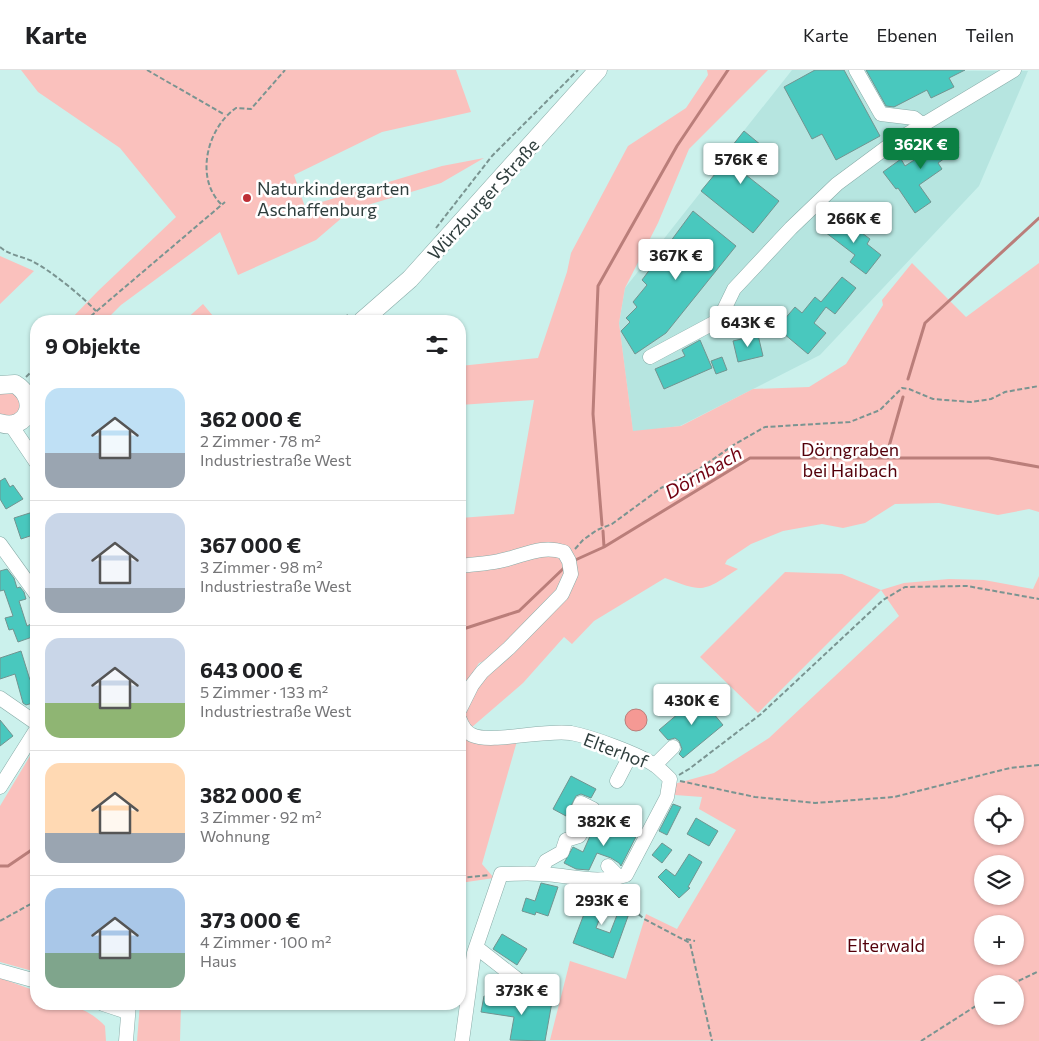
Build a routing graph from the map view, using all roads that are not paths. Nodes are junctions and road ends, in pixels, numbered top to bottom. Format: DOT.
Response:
graph roads {
  1 [pos="598,70"];
  2 [pos="856,70"];
  3 [pos="1014,70"];
  4 [pos="923,125"];
  5 [pos="359,315"];
  6 [pos="650,358"];
  7 [pos="0,385"];
  8 [pos="23,412"];
  9 [pos="30,453"];
  10 [pos="0,544"];
  11 [pos="466,565"];
  12 [pos="30,586"];
  13 [pos="466,696"];
  14 [pos="0,698"];
  15 [pos="30,719"];
  16 [pos="466,731"];
  17 [pos="30,740"];
  18 [pos="673,747"];
  19 [pos="631,754"];
  20 [pos="655,766"];
  21 [pos="617,782"];
  22 [pos="0,787"];
  23 [pos="586,821"];
  24 [pos="608,866"];
  25 [pos="540,874"];
  26 [pos="619,877"];
  27 [pos="476,947"];
  28 [pos="0,971"];
  29 [pos="30,978"];
  30 [pos="538,993"];
  31 [pos="128,1010"];
  32 [pos="126,1041"];
  33 [pos="462,1041"];
  1 -- 5 [label="main road, Würzburger Straße"];
  2 -- 4 [label="street"];
  3 -- 4 [label="street"];
  4 -- 6 [label="street"];
  7 -- 8 [label="main road"];
  8 -- 9 [label="street"];
  10 -- 12 [label="street"];
  11 -- 13 [label="street"];
  14 -- 15 [label="street"];
  16 -- 19 [label="street, Elterhof"];
  17 -- 22 [label="street"];
  18 -- 20 [label="street"];
  19 -- 20 [label="street, Elterhof"];
  19 -- 21 [label="street"];
  20 -- 26 [label="street, Elterhof"];
  23 -- 25 [label="street"];
  24 -- 26 [label="street"];
  25 -- 26 [label="street"];
  25 -- 27 [label="street"];
  27 -- 30 [label="street"];
  27 -- 33 [label="street"];
  28 -- 29 [label="street"];
  31 -- 32 [label="street"];
}
